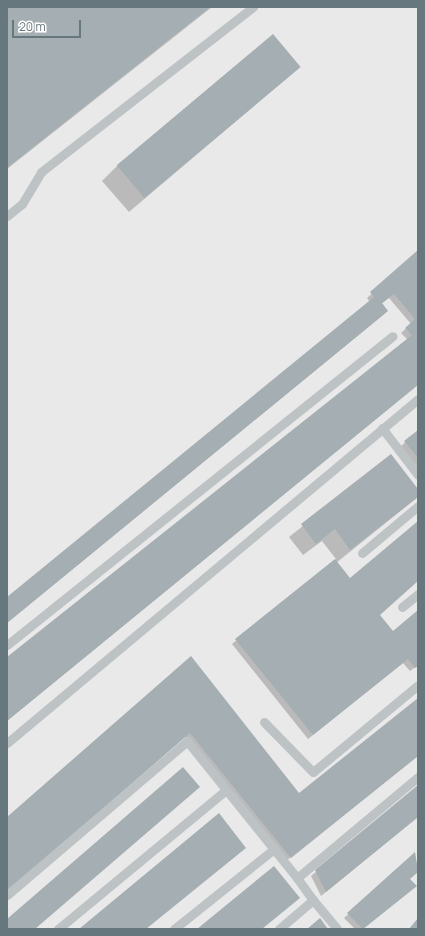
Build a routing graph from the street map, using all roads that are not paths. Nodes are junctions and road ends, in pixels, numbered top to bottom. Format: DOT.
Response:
graph roads {
  1 [pos="252,7"];
  2 [pos="7,216"];
  3 [pos="393,336"];
  4 [pos="418,399"];
  5 [pos="382,428"];
  6 [pos="418,475"];
  7 [pos="418,506"];
  8 [pos="362,553"];
  9 [pos="418,594"];
  10 [pos="402,607"];
  11 [pos="7,646"];
  12 [pos="418,685"];
  13 [pos="264,722"];
  14 [pos="7,743"];
  15 [pos="418,777"];
  16 [pos="226,790"];
  17 [pos="274,848"];
  18 [pos="297,878"];
  19 [pos="7,895"];
  20 [pos="313,900"];
  21 [pos="58,929"];
  22 [pos="174,929"];
  23 [pos="279,929"];
  24 [pos="337,929"];
  1 -- 2 [label="lane"];
  3 -- 11 [label="lane"];
  4 -- 5 [label="lane"];
  5 -- 6 [label="lane"];
  5 -- 14 [label="lane"];
  7 -- 8 [label="lane"];
  9 -- 10 [label="lane"];
  12 -- 13 [label="lane"];
  15 -- 18 [label="lane"];
  16 -- 17 [label="lane"];
  16 -- 19 [label="lane"];
  16 -- 21 [label="lane"];
  17 -- 18 [label="lane"];
  17 -- 22 [label="lane"];
  18 -- 20 [label="lane"];
  20 -- 23 [label="lane"];
  20 -- 24 [label="lane"];
}
